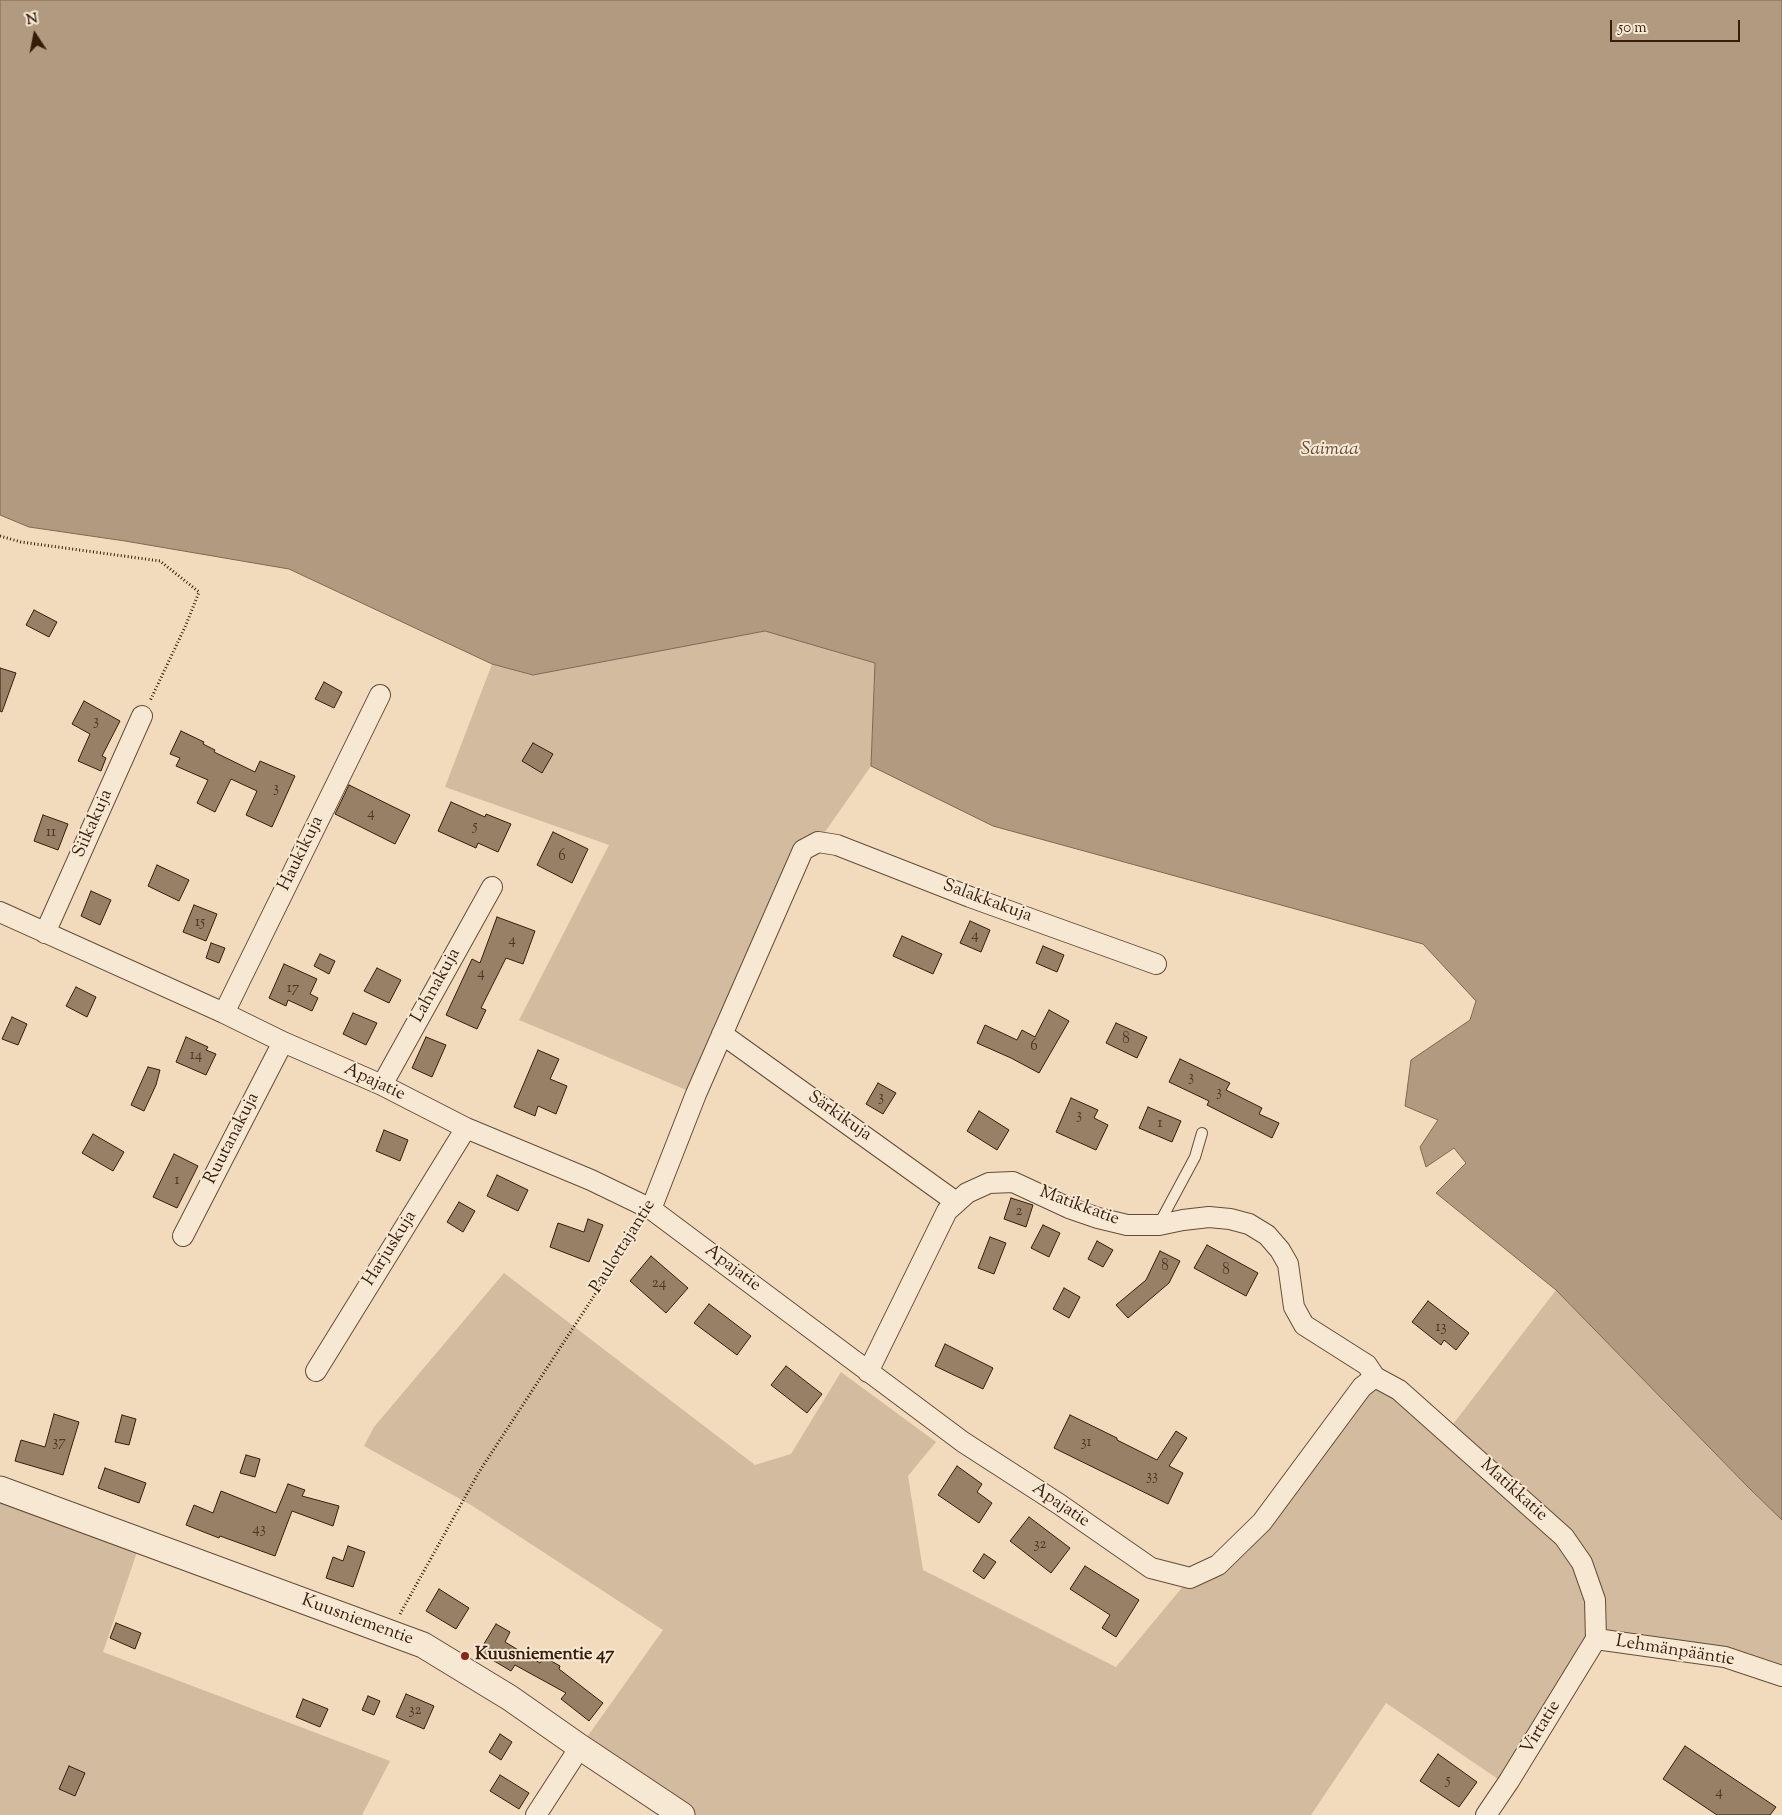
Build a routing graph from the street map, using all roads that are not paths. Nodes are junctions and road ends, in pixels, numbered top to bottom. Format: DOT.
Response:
graph roads {
  1 [pos="380,696"];
  2 [pos="142,716"];
  3 [pos="818,842"];
  4 [pos="492,887"];
  5 [pos="0,912"];
  6 [pos="45,932"];
  7 [pos="1156,964"];
  8 [pos="224,1013"];
  9 [pos="722,1034"];
  10 [pos="283,1042"];
  11 [pos="382,1085"];
  12 [pos="466,1128"];
  13 [pos="1202,1133"];
  14 [pos="956,1202"];
  15 [pos="651,1209"];
  16 [pos="1158,1225"];
  17 [pos="183,1236"];
  18 [pos="316,1370"];
  19 [pos="868,1372"];
  20 [pos="1368,1382"];
  21 [pos="0,1490"];
  22 [pos="1596,1639"];
  23 [pos="1782,1676"];
  24 [pos="580,1747"];
  25 [pos="536,1815"];
  26 [pos="682,1815"];
  27 [pos="1486,1815"];
  1 -- 8 [label="street, Haukikuja"];
  2 -- 6 [label="street, Siikakuja"];
  3 -- 7 [label="street, Salakkakuja"];
  3 -- 9 [label="street, Paulottajantie"];
  4 -- 11 [label="street, Lahnakuja"];
  5 -- 6 [label="street, Apajatie"];
  6 -- 8 [label="street, Apajatie"];
  8 -- 10 [label="street, Apajatie"];
  9 -- 14 [label="street, Särkikuja"];
  9 -- 15 [label="street, Paulottajantie"];
  10 -- 11 [label="street, Apajatie"];
  10 -- 17 [label="street, Ruutanakuja"];
  11 -- 12 [label="street, Apajatie"];
  12 -- 15 [label="street, Apajatie"];
  12 -- 18 [label="street, Harjuskuja"];
  13 -- 16 [label="lane"];
  14 -- 16 [label="street, Matikkatie"];
  14 -- 19 [label="street, Matikkatie"];
  15 -- 19 [label="street, Apajatie"];
  16 -- 20 [label="street, Matikkatie"];
  19 -- 20 [label="street, Apajatie"];
  20 -- 22 [label="street, Matikkatie"];
  21 -- 24 [label="street, Kuusniementie"];
  22 -- 23 [label="street, Lehmänpääntie"];
  22 -- 27 [label="street, Virtatie"];
  24 -- 25 [label="street"];
  24 -- 26 [label="street, Kuusniementie"];
}
